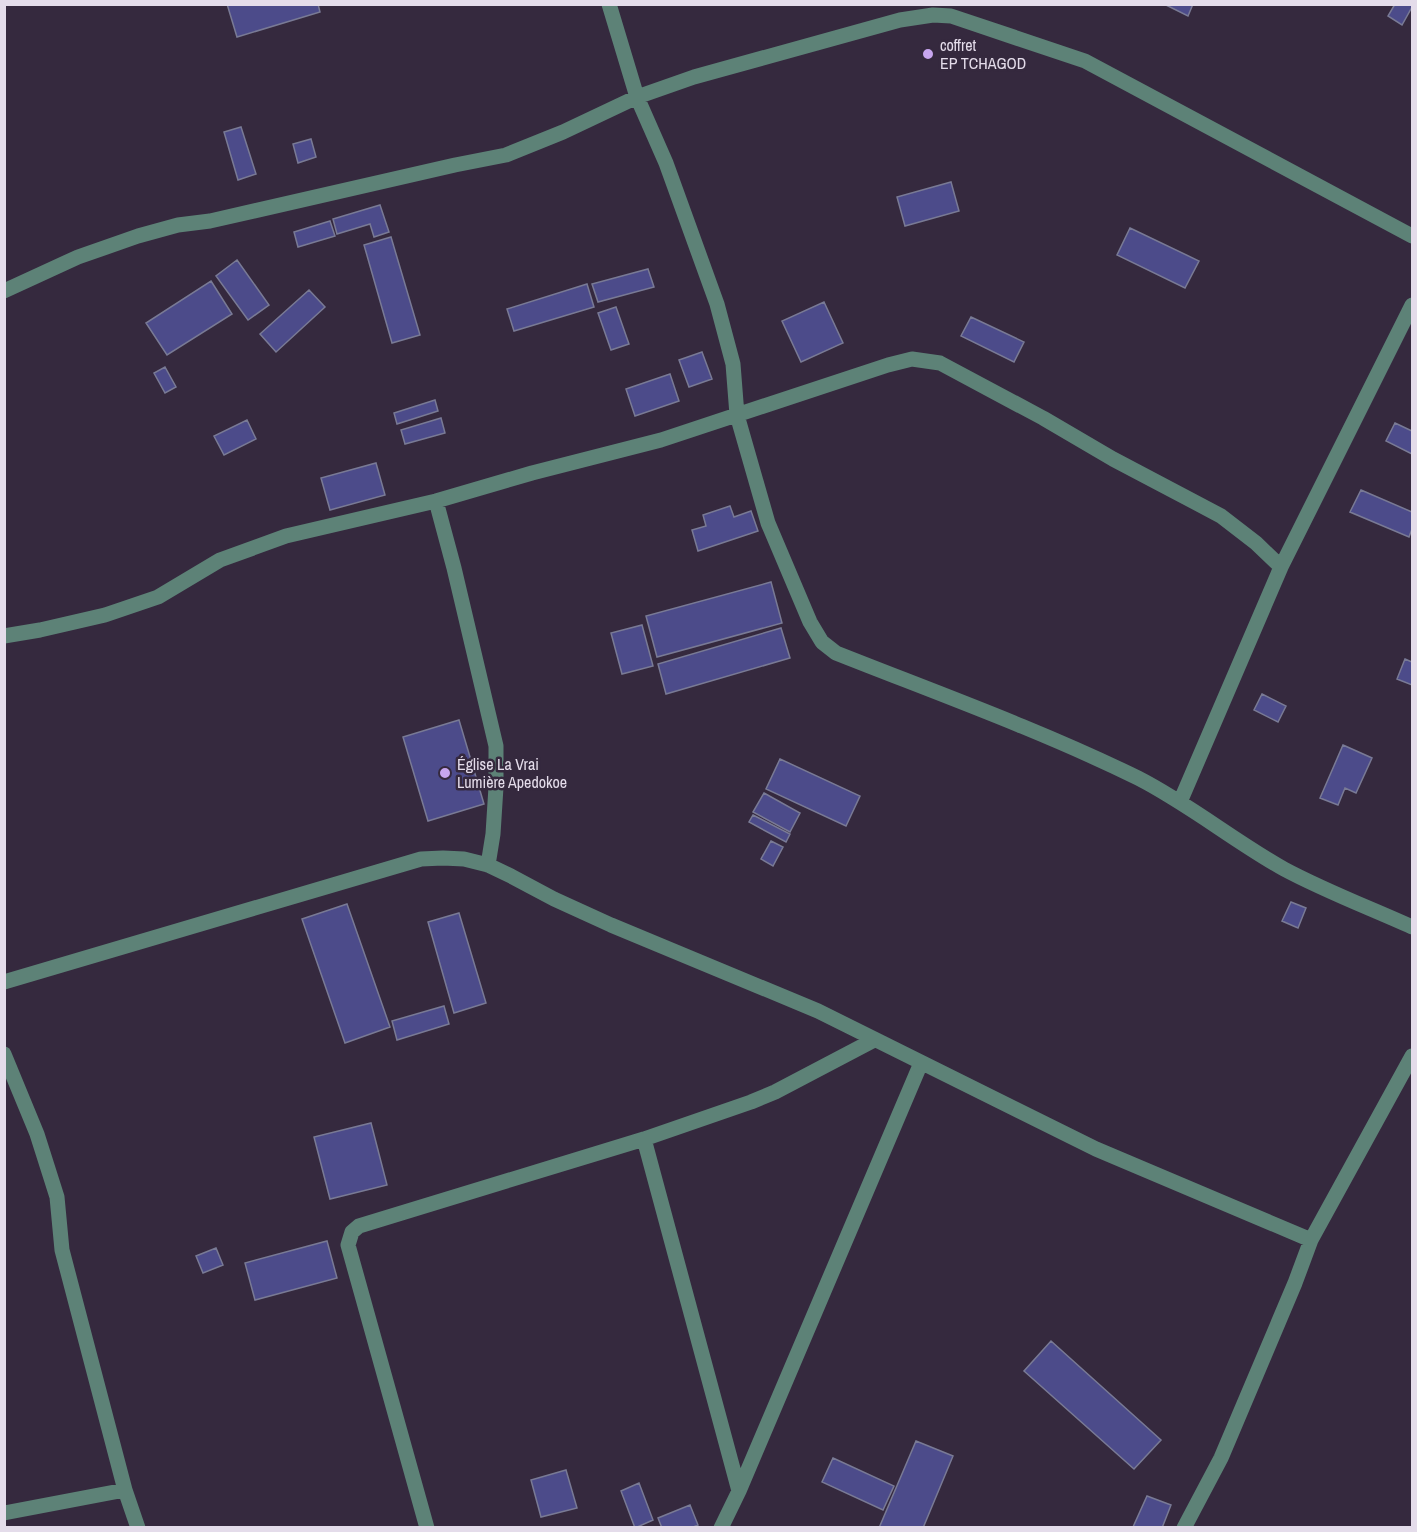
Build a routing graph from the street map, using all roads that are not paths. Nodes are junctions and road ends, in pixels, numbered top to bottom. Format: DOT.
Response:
graph roads {
  1 [pos="609,4"];
  2 [pos="637,97"];
  3 [pos="1413,236"];
  4 [pos="5,288"];
  5 [pos="1413,305"];
  6 [pos="737,415"];
  7 [pos="436,501"];
  8 [pos="1281,567"];
  9 [pos="4,636"];
  10 [pos="1180,802"];
  11 [pos="488,865"];
  12 [pos="1413,927"];
  13 [pos="4,982"];
  14 [pos="874,1040"];
  15 [pos="4,1054"];
  16 [pos="1413,1056"];
  17 [pos="921,1063"];
  18 [pos="644,1139"];
  19 [pos="1311,1240"];
  20 [pos="125,1490"];
  21 [pos="740,1491"];
  22 [pos="4,1513"];
  23 [pos="138,1527"];
  24 [pos="427,1527"];
  25 [pos="721,1527"];
  26 [pos="1184,1527"];
  1 -- 2 [label="street"];
  2 -- 3 [label="street"];
  2 -- 4 [label="street"];
  2 -- 6 [label="street"];
  5 -- 8 [label="street"];
  6 -- 7 [label="street"];
  6 -- 8 [label="street"];
  6 -- 10 [label="street"];
  7 -- 9 [label="street"];
  7 -- 11 [label="street"];
  8 -- 10 [label="street"];
  10 -- 12 [label="street"];
  11 -- 13 [label="street"];
  11 -- 14 [label="street"];
  14 -- 17 [label="street"];
  14 -- 18 [label="street"];
  15 -- 20 [label="street"];
  16 -- 19 [label="street"];
  17 -- 19 [label="street"];
  17 -- 21 [label="street"];
  18 -- 21 [label="street"];
  18 -- 24 [label="street"];
  19 -- 26 [label="street"];
  20 -- 22 [label="street"];
  20 -- 23 [label="street"];
  21 -- 25 [label="street"];
}
